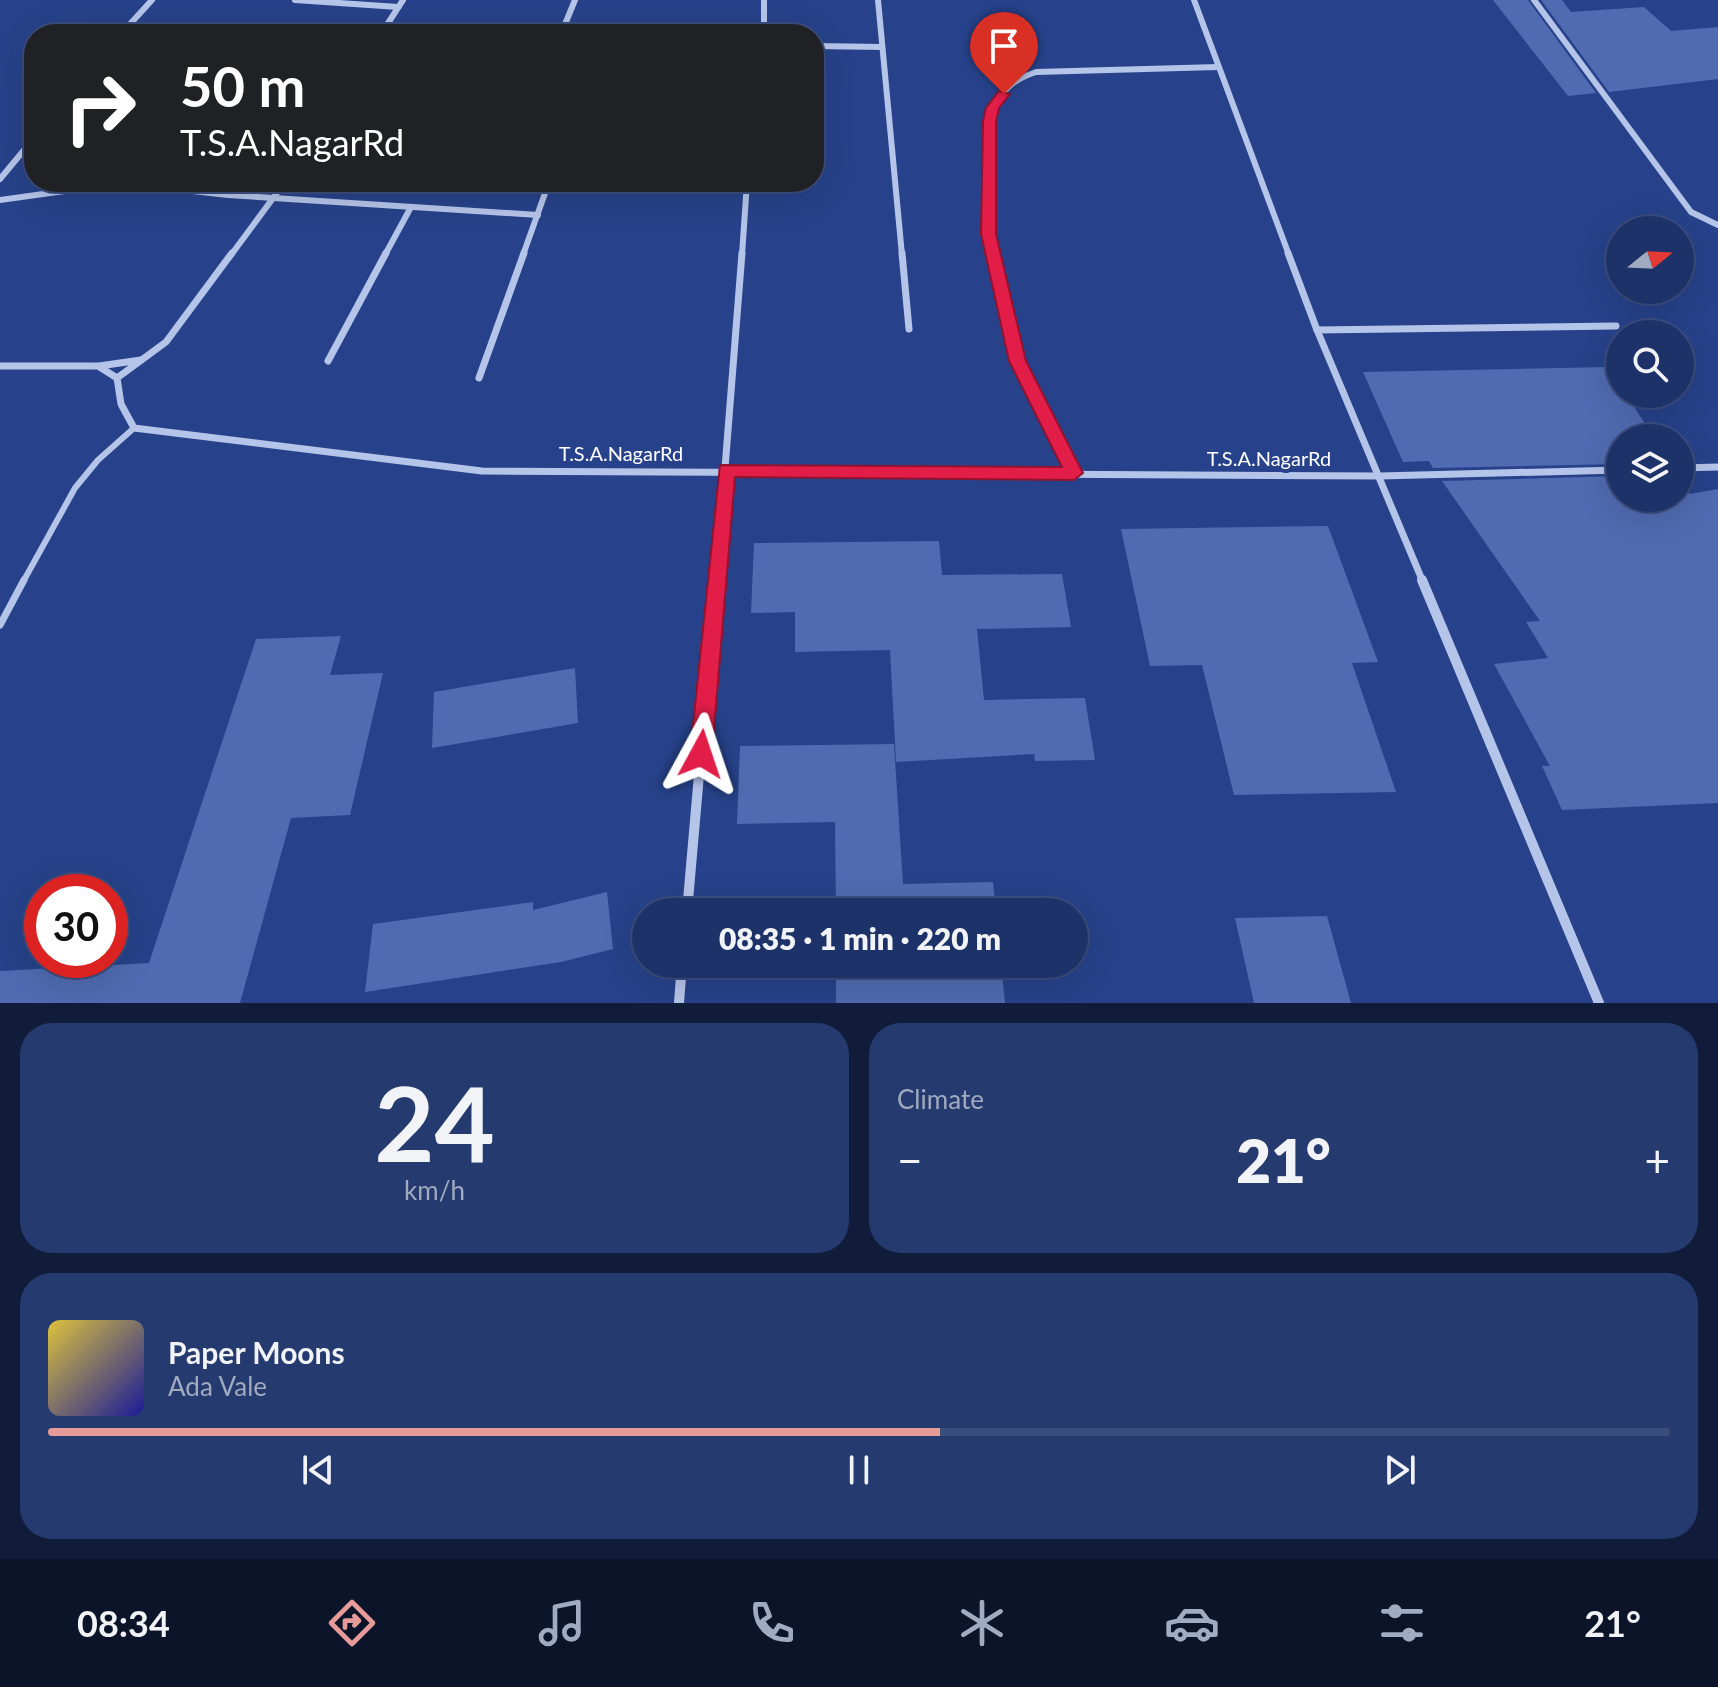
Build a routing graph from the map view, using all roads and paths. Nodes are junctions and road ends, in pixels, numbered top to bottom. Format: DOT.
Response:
graph roads {
  1 [pos="152,0"];
  2 [pos="295,0"];
  3 [pos="403,0"];
  4 [pos="575,0"];
  5 [pos="764,0"];
  6 [pos="878,0"];
  7 [pos="1194,0"];
  8 [pos="1534,0"];
  9 [pos="398,7"];
  10 [pos="130,24"];
  11 [pos="387,24"];
  12 [pos="565,24"];
  13 [pos="764,24"];
  14 [pos="824,46"];
  15 [pos="882,47"];
  16 [pos="1218,67"];
  17 [pos="24,150"];
  18 [pos="0,179"];
  19 [pos="57,192"];
  20 [pos="213,192"];
  21 [pos="278,192"];
  22 [pos="546,192"];
  23 [pos="746,192"];
  24 [pos="273,198"];
  25 [pos="0,200"];
  26 [pos="411,207"];
  27 [pos="538,215"];
  28 [pos="1718,225"];
  29 [pos="1606,326"];
  30 [pos="909,329"];
  31 [pos="1317,330"];
  32 [pos="145,359"];
  33 [pos="328,361"];
  34 [pos="0,366"];
  35 [pos="98,366"];
  36 [pos="117,378"];
  37 [pos="479,378"];
  38 [pos="134,428"];
  39 [pos="1718,467"];
  40 [pos="1694,468"];
  41 [pos="726,470"];
  42 [pos="1606,470"];
  43 [pos="1074,473"];
  44 [pos="1380,476"];
  45 [pos="0,625"];
  46 [pos="688,898"];
  47 [pos="681,978"];
  48 [pos="679,1003"];
  49 [pos="1599,1003"];
  1 -- 10 [label="street"];
  2 -- 9 [label="street"];
  3 -- 9 [label="street"];
  4 -- 12 [label="street"];
  5 -- 13 [label="street"];
  6 -- 15 [label="street"];
  7 -- 16 [label="street"];
  8 -- 28 [label="street"];
  9 -- 11 [label="street"];
  14 -- 15 [label="street"];
  15 -- 30 [label="street"];
  16 -- 31 [label="street"];
  16 -- 43 [label="street"];
  17 -- 18 [label="street"];
  19 -- 25 [label="street"];
  20 -- 24 [label="street"];
  21 -- 24 [label="street"];
  22 -- 27 [label="street"];
  23 -- 41 [label="street"];
  24 -- 26 [label="street"];
  24 -- 32 [label="street"];
  26 -- 27 [label="street"];
  26 -- 33 [label="street"];
  27 -- 37 [label="street"];
  29 -- 31 [label="street"];
  31 -- 44 [label="street"];
  32 -- 35 [label="street"];
  32 -- 36 [label="street"];
  34 -- 35 [label="street"];
  35 -- 36 [label="street"];
  36 -- 38 [label="street"];
  38 -- 41 [label="street, T.S.A.NagarRd"];
  38 -- 45 [label="lane"];
  39 -- 40 [label="street"];
  41 -- 43 [label="street, T.S.A.NagarRd"];
  41 -- 46 [label="street"];
  42 -- 44 [label="street, T.S.A.NagarRd"];
  43 -- 44 [label="street, T.S.A.NagarRd"];
  44 -- 49 [label="street"];
  47 -- 48 [label="street"];
}
